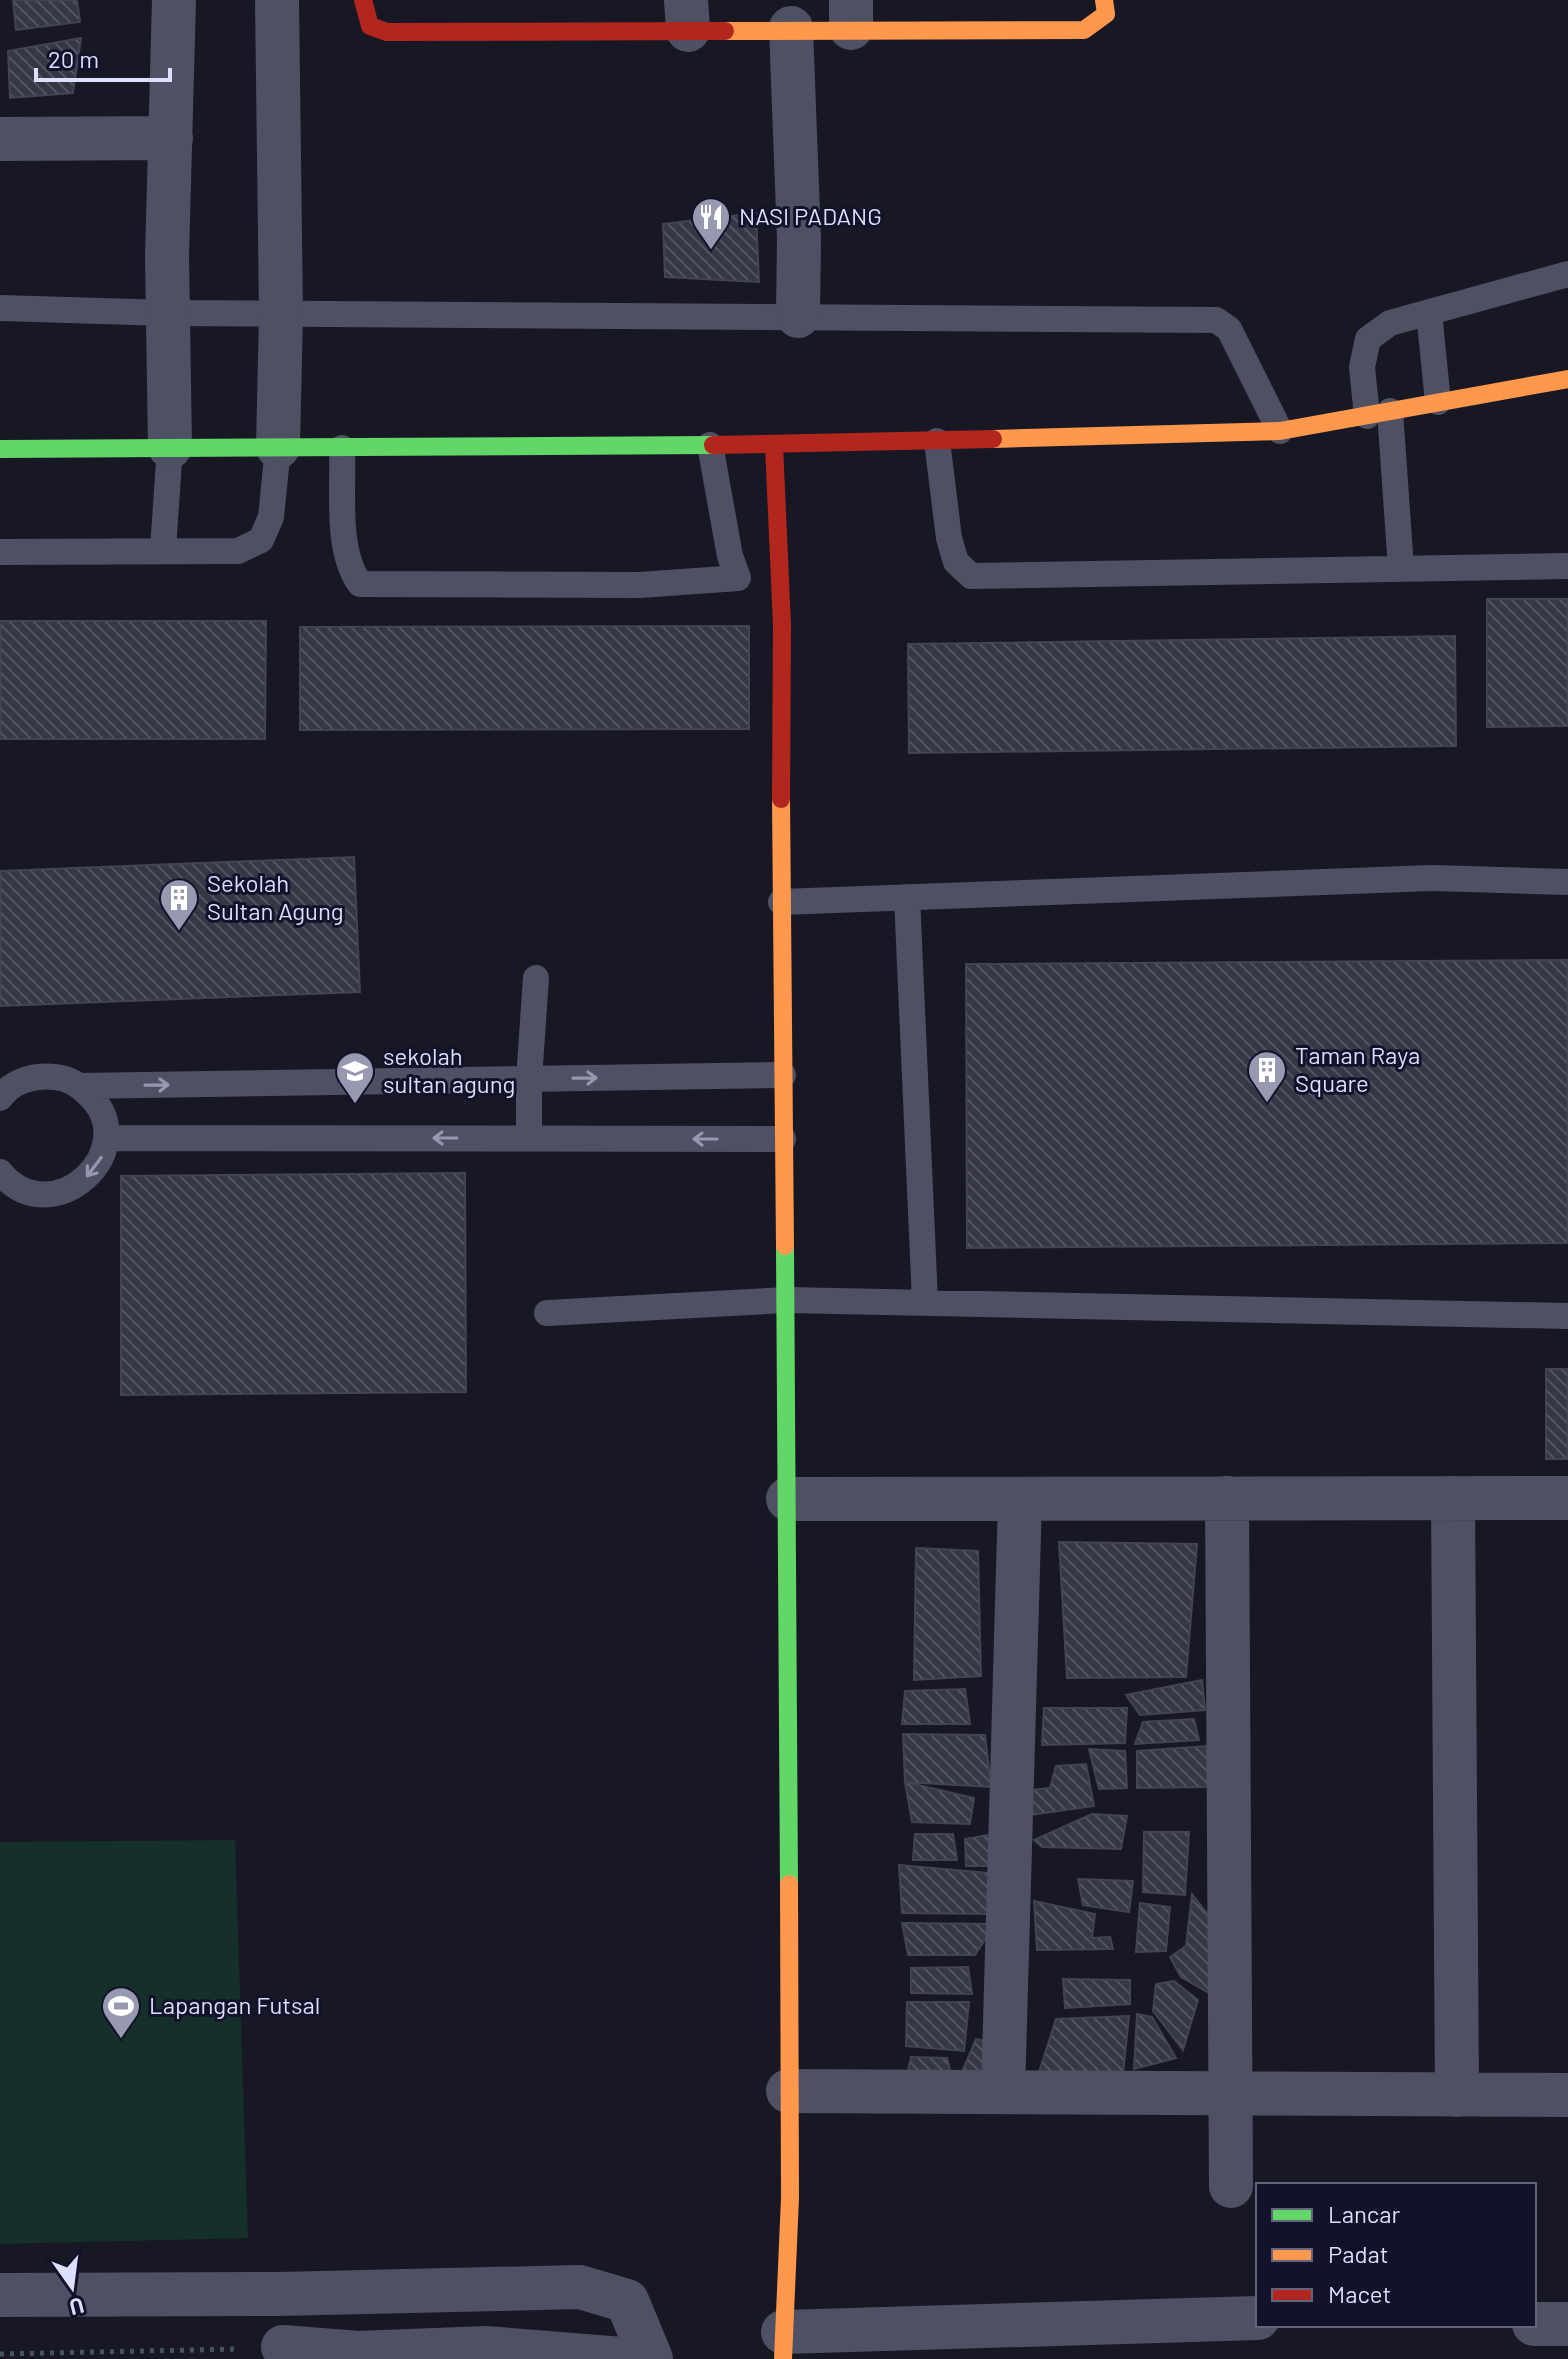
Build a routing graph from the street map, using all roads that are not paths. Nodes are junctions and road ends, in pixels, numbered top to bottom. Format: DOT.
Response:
graph roads {
  1 [pos="174,0"];
  2 [pos="277,0"];
  3 [pos="363,0"];
  4 [pos="1104,0"];
  5 [pos="851,14"];
  6 [pos="687,15"];
  7 [pos="791,28"];
  8 [pos="171,138"];
  9 [pos="0,139"];
  10 [pos="1568,274"];
  11 [pos="0,308"];
  12 [pos="168,313"];
  13 [pos="1429,313"];
  14 [pos="281,314"];
  15 [pos="798,316"];
  16 [pos="1568,379"];
  17 [pos="1438,402"];
  18 [pos="1378,413"];
  19 [pos="1280,431"];
  20 [pos="937,441"];
  21 [pos="710,445"];
  22 [pos="774,445"];
  23 [pos="170,447"];
  24 [pos="278,447"];
  25 [pos="342,448"];
  26 [pos="0,449"];
  27 [pos="163,549"];
  28 [pos="0,552"];
  29 [pos="1568,566"];
  30 [pos="1401,568"];
  31 [pos="1568,882"];
  32 [pos="907,897"];
  33 [pos="781,902"];
  34 [pos="536,978"];
  35 [pos="783,1075"];
  36 [pos="529,1079"];
  37 [pos="79,1086"];
  38 [pos="0,1098"];
  39 [pos="106,1138"];
  40 [pos="529,1138"];
  41 [pos="783,1139"];
  42 [pos="0,1172"];
  43 [pos="786,1300"];
  44 [pos="925,1302"];
  45 [pos="547,1313"];
  46 [pos="1568,1316"];
  47 [pos="1227,1498"];
  48 [pos="1453,1498"];
  49 [pos="1568,1498"];
  50 [pos="788,1499"];
  51 [pos="1020,1499"];
  52 [pos="788,2091"];
  53 [pos="1003,2092"];
  54 [pos="1228,2093"];
  55 [pos="1457,2095"];
  56 [pos="1568,2095"];
  57 [pos="1231,2186"];
  58 [pos="278,2294"];
  59 [pos="0,2295"];
  60 [pos="1256,2318"];
  61 [pos="1536,2324"];
  62 [pos="1568,2324"];
  63 [pos="783,2346"];
  64 [pos="284,2353"];
  65 [pos="622,2359"];
  66 [pos="651,2359"];
  1 -- 8 [label="street"];
  2 -- 14 [label="street"];
  3 -- 6 [label="street"];
  4 -- 5 [label="street"];
  5 -- 7 [label="street"];
  6 -- 7 [label="street"];
  7 -- 15 [label="street"];
  8 -- 9 [label="street"];
  8 -- 12 [label="street"];
  10 -- 13 [label="lane"];
  11 -- 12 [label="lane"];
  12 -- 14 [label="lane"];
  12 -- 23 [label="street"];
  13 -- 17 [label="lane"];
  13 -- 18 [label="lane"];
  14 -- 15 [label="lane"];
  14 -- 24 [label="street"];
  15 -- 19 [label="lane"];
  16 -- 17 [label="street"];
  17 -- 18 [label="street"];
  18 -- 19 [label="street"];
  18 -- 30 [label="lane"];
  19 -- 20 [label="street"];
  20 -- 22 [label="street"];
  20 -- 30 [label="lane"];
  21 -- 22 [label="street"];
  21 -- 25 [label="street"];
  21 -- 25 [label="lane"];
  22 -- 33 [label="street"];
  23 -- 24 [label="street"];
  23 -- 26 [label="street"];
  23 -- 27 [label="lane"];
  24 -- 25 [label="street"];
  24 -- 27 [label="lane"];
  27 -- 28 [label="lane"];
  29 -- 30 [label="lane"];
  31 -- 32 [label="lane"];
  32 -- 33 [label="lane"];
  32 -- 44 [label="lane"];
  33 -- 35 [label="street"];
  34 -- 36 [label="lane"];
  36 -- 35 [label="lane, one-way"];
  35 -- 41 [label="street"];
  37 -- 36 [label="lane, one-way"];
  36 -- 40 [label="lane"];
  37 -- 38 [label="lane"];
  37 -- 39 [label="lane"];
  40 -- 39 [label="lane, one-way"];
  39 -- 42 [label="lane, one-way"];
  41 -- 40 [label="lane, one-way"];
  41 -- 43 [label="street"];
  43 -- 44 [label="lane"];
  43 -- 45 [label="lane"];
  43 -- 50 [label="street"];
  44 -- 46 [label="lane"];
  47 -- 48 [label="street"];
  47 -- 51 [label="street"];
  47 -- 54 [label="street"];
  48 -- 49 [label="street"];
  48 -- 55 [label="street"];
  50 -- 51 [label="street"];
  50 -- 52 [label="street"];
  51 -- 53 [label="street"];
  52 -- 53 [label="street"];
  52 -- 63 [label="street"];
  53 -- 54 [label="street"];
  54 -- 55 [label="street"];
  54 -- 57 [label="street"];
  55 -- 56 [label="street"];
  58 -- 59 [label="street"];
  58 -- 64 [label="street"];
  58 -- 66 [label="street"];
  60 -- 63 [label="street"];
  61 -- 62 [label="street"];
  64 -- 65 [label="street"];
}
